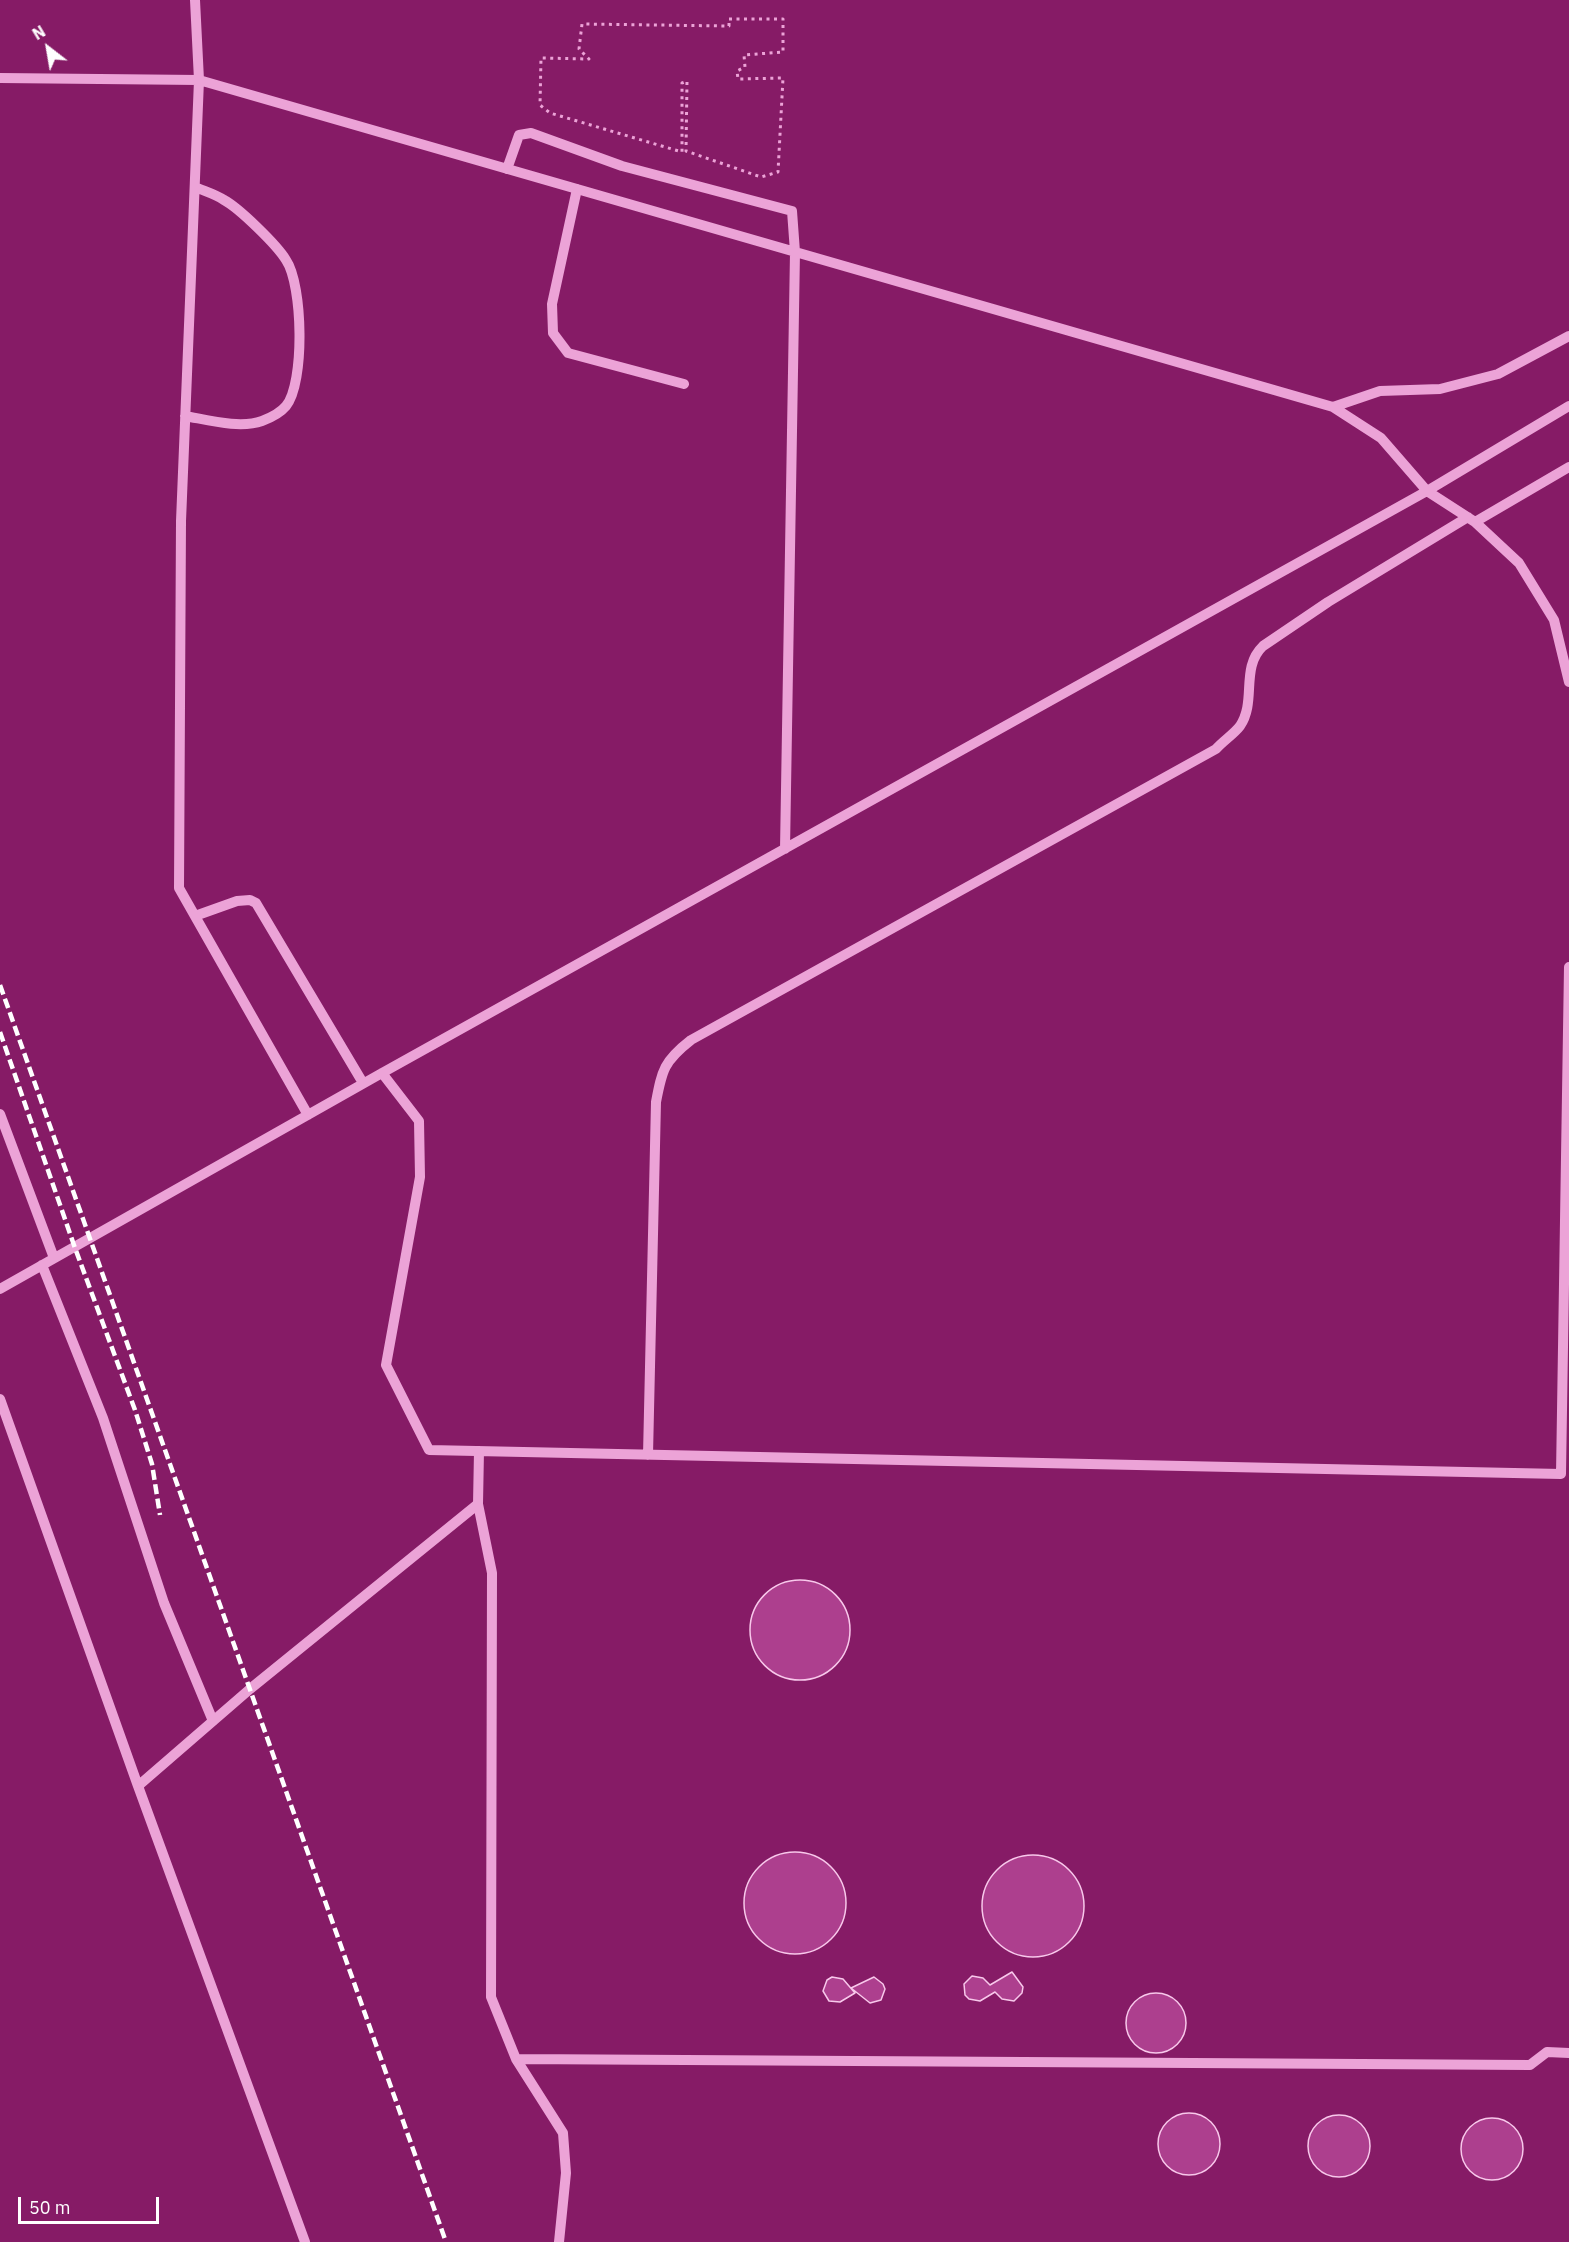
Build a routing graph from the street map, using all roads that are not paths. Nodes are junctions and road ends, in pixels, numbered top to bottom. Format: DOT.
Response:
graph roads {
  1 [pos="195,0"];
  2 [pos="0,78"];
  3 [pos="199,80"];
  4 [pos="507,169"];
  5 [pos="195,187"];
  6 [pos="577,189"];
  7 [pos="795,252"];
  8 [pos="1569,336"];
  9 [pos="684,384"];
  10 [pos="1569,406"];
  11 [pos="1333,407"];
  12 [pos="186,416"];
  13 [pos="1569,467"];
  14 [pos="1427,491"];
  15 [pos="1472,519"];
  16 [pos="1569,682"];
  17 [pos="785,849"];
  18 [pos="195,916"];
  19 [pos="1569,967"];
  20 [pos="382,1073"];
  21 [pos="363,1083"];
  22 [pos="0,1114"];
  23 [pos="308,1115"];
  24 [pos="54,1258"];
  25 [pos="42,1265"];
  26 [pos="0,1289"];
  27 [pos="0,1399"];
  28 [pos="480,1451"];
  29 [pos="648,1455"];
  30 [pos="1565,1474"];
  31 [pos="478,1504"];
  32 [pos="213,1721"];
  33 [pos="138,1786"];
  34 [pos="1569,2053"];
  35 [pos="516,2059"];
  36 [pos="305,2242"];
  37 [pos="559,2242"];
  1 -- 3 [label="lane"];
  2 -- 3 [label="lane"];
  3 -- 4 [label="lane"];
  3 -- 5 [label="lane"];
  4 -- 6 [label="lane"];
  4 -- 7 [label="lane"];
  5 -- 12 [label="lane"];
  5 -- 12 [label="lane"];
  6 -- 7 [label="lane"];
  6 -- 9 [label="lane"];
  7 -- 11 [label="lane"];
  7 -- 17 [label="lane"];
  8 -- 11 [label="lane"];
  10 -- 14 [label="lane"];
  11 -- 14 [label="lane"];
  12 -- 18 [label="lane"];
  13 -- 15 [label="lane"];
  14 -- 15 [label="lane"];
  14 -- 17 [label="lane"];
  15 -- 16 [label="lane"];
  15 -- 29 [label="lane"];
  17 -- 20 [label="lane"];
  18 -- 21 [label="lane"];
  18 -- 23 [label="lane"];
  19 -- 30 [label="lane"];
  20 -- 21 [label="lane"];
  20 -- 28 [label="lane"];
  21 -- 23 [label="lane"];
  22 -- 24 [label="lane"];
  23 -- 24 [label="lane"];
  24 -- 25 [label="lane"];
  25 -- 26 [label="lane"];
  25 -- 32 [label="lane"];
  27 -- 33 [label="lane"];
  28 -- 29 [label="lane"];
  28 -- 31 [label="lane"];
  29 -- 30 [label="lane"];
  31 -- 32 [label="lane"];
  31 -- 35 [label="lane"];
  32 -- 33 [label="lane"];
  33 -- 36 [label="lane"];
  34 -- 35 [label="lane"];
  35 -- 37 [label="lane"];
}
